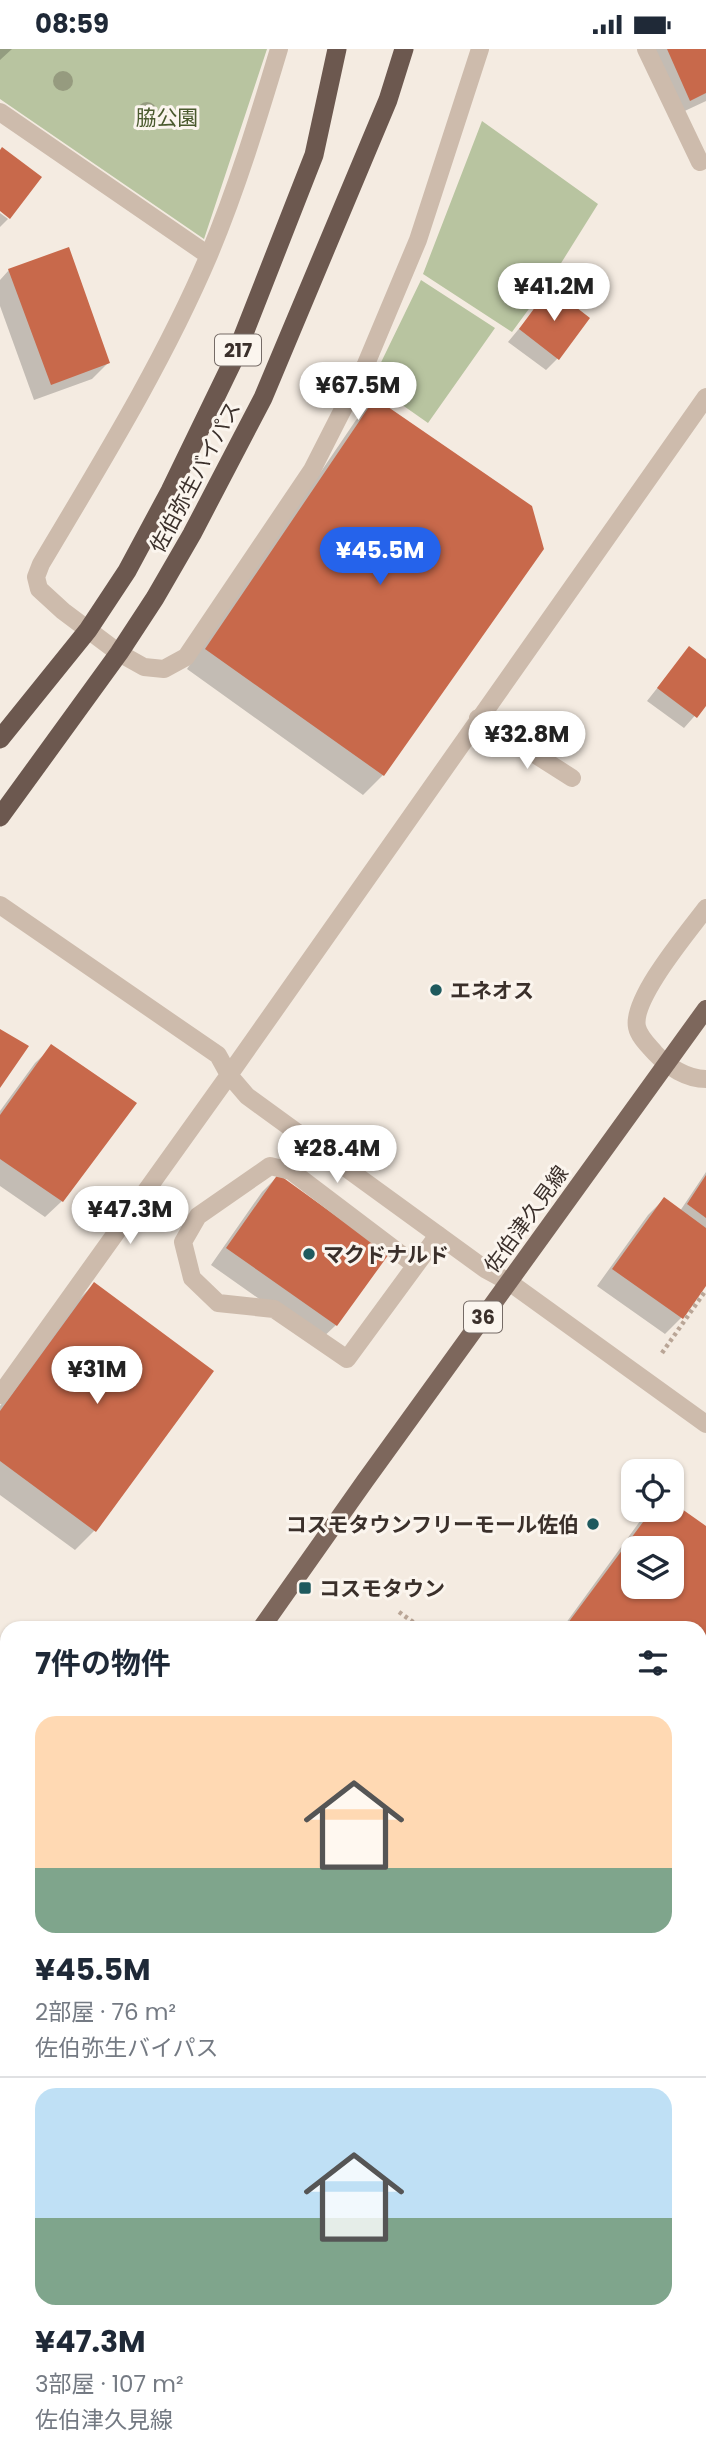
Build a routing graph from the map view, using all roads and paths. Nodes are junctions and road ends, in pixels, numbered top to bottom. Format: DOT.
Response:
graph roads {
  1 [pos="279,49"];
  2 [pos="337,49"];
  3 [pos="404,49"];
  4 [pos="480,49"];
  5 [pos="646,49"];
  6 [pos="0,112"];
  7 [pos="700,162"];
  8 [pos="208,255"];
  9 [pos="706,397"];
  10 [pos="88,630"];
  11 [pos="120,653"];
  12 [pos="478,718"];
  13 [pos="0,739"];
  14 [pos="572,778"];
  15 [pos="0,817"];
  16 [pos="0,905"];
  17 [pos="706,908"];
  18 [pos="706,1009"];
  19 [pos="665,1064"];
  20 [pos="229,1075"];
  21 [pos="706,1079"];
  22 [pos="438,1235"];
  23 [pos="415,1265"];
  24 [pos="509,1282"];
  25 [pos="706,1290"];
  26 [pos="662,1353"];
  27 [pos="0,1395"];
  28 [pos="706,1424"];
  29 [pos="399,1612"];
  30 [pos="266,1621"];
  31 [pos="412,1621"];
  1 -- 8 [label="street"];
  2 -- 10 [label="highway, 佐伯弥生バイパス / 217"];
  3 -- 11 [label="highway, 佐伯弥生バイパス / 217"];
  4 -- 11 [label="street"];
  5 -- 7 [label="street"];
  6 -- 8 [label="street"];
  8 -- 10 [label="street"];
  9 -- 12 [label="street"];
  10 -- 11 [label="street"];
  10 -- 13 [label="highway, 佐伯弥生バイパス / 217"];
  11 -- 15 [label="highway, 佐伯弥生バイパス / 217"];
  12 -- 14 [label="street"];
  12 -- 20 [label="street"];
  16 -- 20 [label="street"];
  17 -- 19 [label="street"];
  18 -- 19 [label="main road, 佐伯津久見線 / 36"];
  19 -- 21 [label="street"];
  19 -- 24 [label="main road, 佐伯津久見線 / 36"];
  20 -- 22 [label="street"];
  20 -- 27 [label="street"];
  22 -- 23 [label="street"];
  22 -- 24 [label="street"];
  23 -- 23 [label="street"];
  24 -- 28 [label="street"];
  24 -- 30 [label="main road, 佐伯津久見線 / 36"];
  25 -- 26 [label="path"];
  29 -- 31 [label="path"];
}
